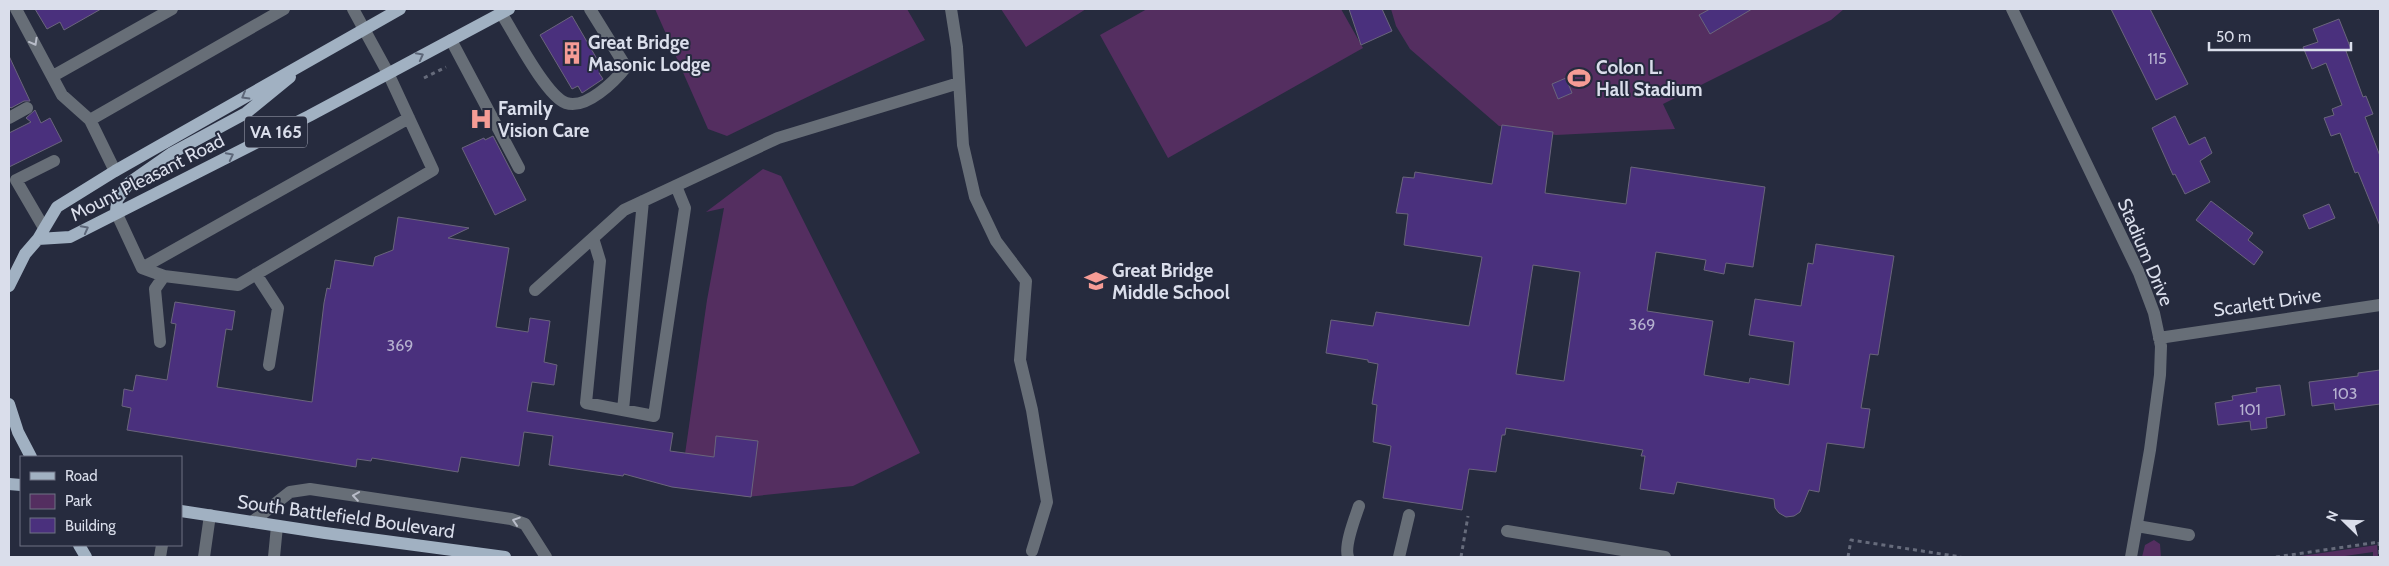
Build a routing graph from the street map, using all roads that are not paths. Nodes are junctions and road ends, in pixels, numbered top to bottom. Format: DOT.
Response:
graph roads {
  1 [pos="16,9"];
  2 [pos="172,9"];
  3 [pos="284,9"];
  4 [pos="353,9"];
  5 [pos="400,9"];
  6 [pos="590,9"];
  7 [pos="951,9"];
  8 [pos="2012,9"];
  9 [pos="505,11"];
  10 [pos="364,30"];
  11 [pos="451,40"];
  12 [pos="324,51"];
  13 [pos="388,73"];
  14 [pos="53,76"];
  15 [pos="959,83"];
  16 [pos="27,108"];
  17 [pos="9,118"];
  18 [pos="409,118"];
  19 [pos="90,120"];
  20 [pos="54,161"];
  21 [pos="519,168"];
  22 [pos="116,171"];
  23 [pos="12,182"];
  24 [pos="676,186"];
  25 [pos="643,201"];
  26 [pos="116,212"];
  27 [pos="41,234"];
  28 [pos="593,238"];
  29 [pos="142,268"];
  30 [pos="12,272"];
  31 [pos="256,274"];
  32 [pos="164,276"];
  33 [pos="9,286"];
  34 [pos="535,290"];
  35 [pos="2380,304"];
  36 [pos="2159,338"];
  37 [pos="160,342"];
  38 [pos="269,365"];
  39 [pos="9,404"];
  40 [pos="623,410"];
  41 [pos="31,456"];
  42 [pos="1359,506"];
  43 [pos="182,511"];
  44 [pos="210,515"];
  45 [pos="1409,515"];
  46 [pos="252,522"];
  47 [pos="277,526"];
  48 [pos="2137,526"];
  49 [pos="1507,531"];
  50 [pos="2189,535"];
  51 [pos="79,546"];
  52 [pos="1032,551"];
  53 [pos="476,555"];
  54 [pos="86,557"];
  55 [pos="204,557"];
  56 [pos="274,557"];
  57 [pos="505,557"];
  58 [pos="546,557"];
  59 [pos="1348,557"];
  60 [pos="1399,557"];
  61 [pos="1665,557"];
  62 [pos="2131,557"];
  1 -- 14 [label="street, one-way"];
  2 -- 14 [label="street"];
  3 -- 19 [label="street"];
  4 -- 10 [label="street"];
  5 -- 10 [label="main road, Mount Pleasant Road / VA 165"];
  6 -- 9 [label="street"];
  7 -- 15 [label="street"];
  8 -- 36 [label="street, Stadium Drive"];
  9 -- 11 [label="main road, Mount Pleasant Road / VA 165"];
  10 -- 12 [label="main road, Mount Pleasant Road / VA 165"];
  10 -- 13 [label="street"];
  13 -- 11 [label="main road, Mount Pleasant Road / VA 165, one-way"];
  11 -- 21 [label="street"];
  12 -- 22 [label="main road, Mount Pleasant Road / VA 165, one-way"];
  12 -- 26 [label="main road"];
  13 -- 18 [label="street"];
  26 -- 13 [label="main road, Mount Pleasant Road / VA 165, one-way"];
  14 -- 19 [label="street"];
  15 -- 24 [label="street"];
  15 -- 52 [label="street"];
  16 -- 17 [label="street"];
  18 -- 29 [label="street"];
  18 -- 31 [label="street"];
  19 -- 22 [label="street"];
  20 -- 23 [label="street"];
  22 -- 27 [label="main road, Mount Pleasant Road / VA 165"];
  23 -- 27 [label="street"];
  24 -- 25 [label="street"];
  24 -- 40 [label="street"];
  25 -- 28 [label="street"];
  25 -- 40 [label="street"];
  27 -- 26 [label="main road, Mount Pleasant Road / VA 165, one-way"];
  26 -- 29 [label="street"];
  27 -- 30 [label="main road, Mount Pleasant Road / VA 165"];
  28 -- 34 [label="street"];
  28 -- 40 [label="street"];
  29 -- 32 [label="street"];
  30 -- 33 [label="main road, Mount Pleasant Road / VA 165"];
  31 -- 32 [label="street"];
  31 -- 38 [label="street"];
  32 -- 37 [label="street"];
  35 -- 36 [label="street, Scarlett Drive"];
  36 -- 48 [label="street, Stadium Drive"];
  39 -- 41 [label="main road"];
  42 -- 59 [label="street"];
  43 -- 44 [label="main road, South Battlefield Boulevard"];
  44 -- 46 [label="main road, South Battlefield Boulevard"];
  44 -- 55 [label="street"];
  45 -- 60 [label="street"];
  46 -- 47 [label="main road, South Battlefield Boulevard"];
  58 -- 46 [label="street, one-way"];
  47 -- 53 [label="main road, South Battlefield Boulevard"];
  47 -- 56 [label="street"];
  48 -- 50 [label="street"];
  48 -- 62 [label="street, Stadium Drive"];
  49 -- 61 [label="street"];
  51 -- 54 [label="main road"];
  53 -- 57 [label="main road, South Battlefield Boulevard"];
}
